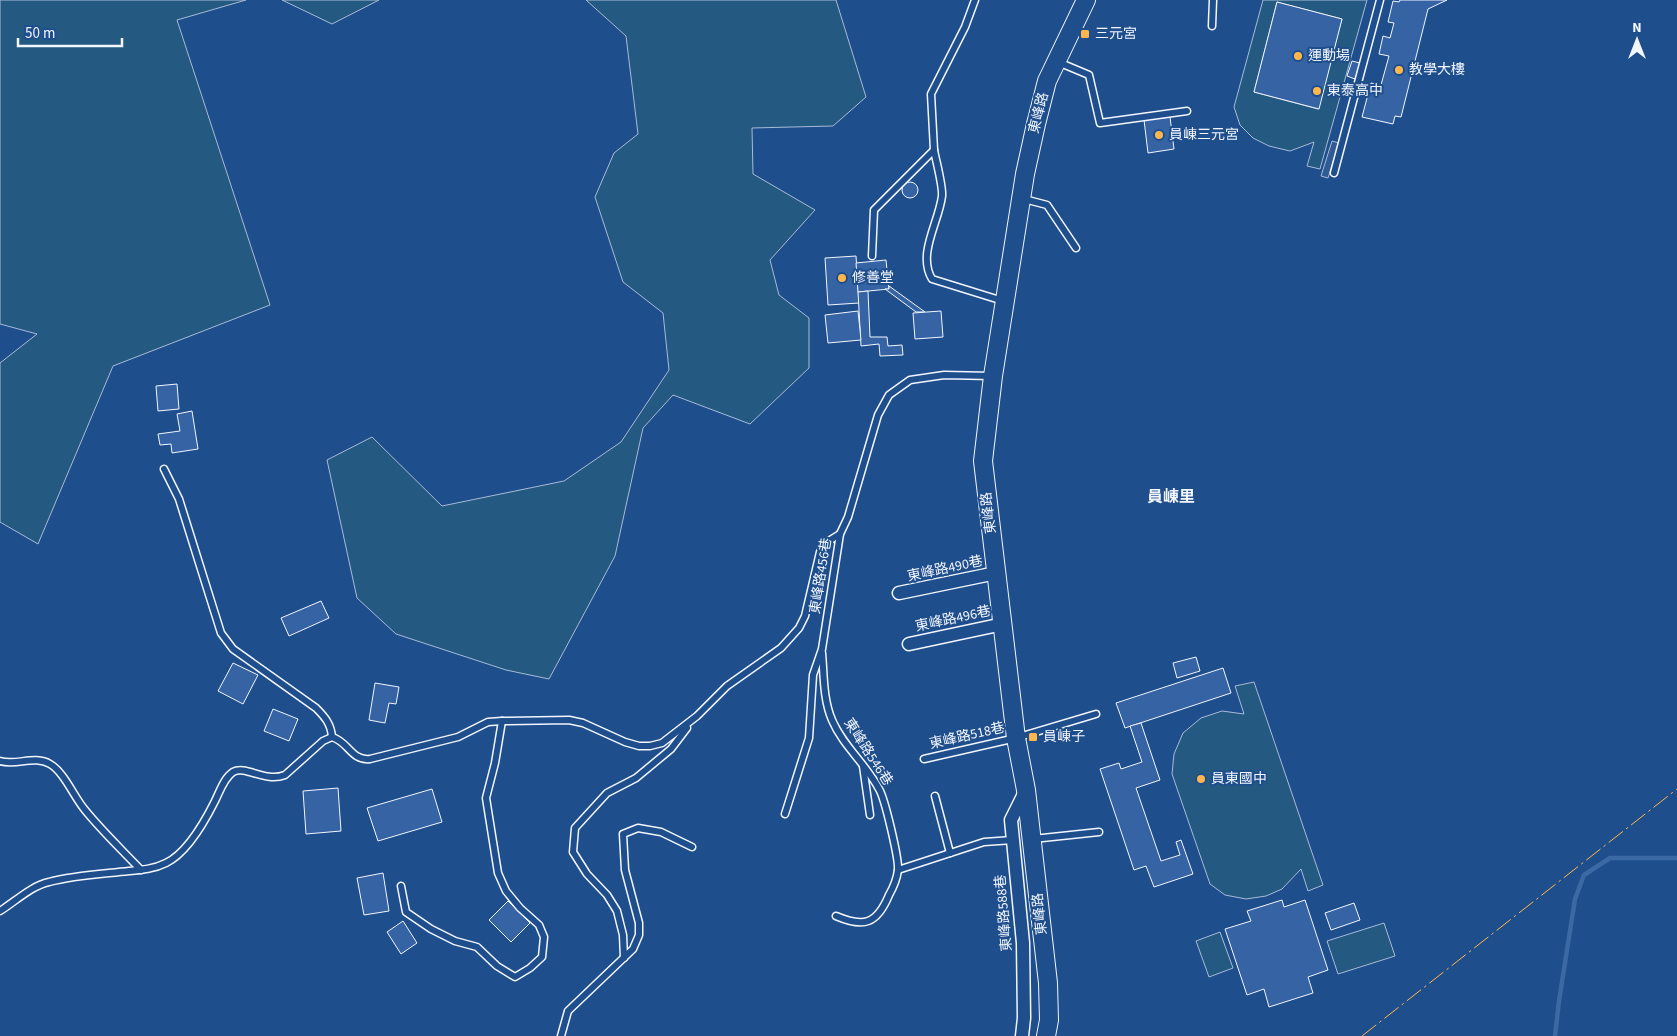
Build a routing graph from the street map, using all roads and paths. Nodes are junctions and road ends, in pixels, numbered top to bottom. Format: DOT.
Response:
graph roads {
  1 [pos="975,0"];
  2 [pos="1086,0"];
  3 [pos="1213,0"];
  4 [pos="1380,0"];
  5 [pos="1212,26"];
  6 [pos="1056,61"];
  7 [pos="1187,110"];
  8 [pos="934,150"];
  9 [pos="1334,173"];
  10 [pos="1021,198"];
  11 [pos="1076,248"];
  12 [pos="872,256"];
  13 [pos="1005,301"];
  14 [pos="993,376"];
  15 [pos="164,469"];
  16 [pos="840,534"];
  17 [pos="996,573"];
  18 [pos="900,593"];
  19 [pos="1003,624"];
  20 [pos="909,644"];
  21 [pos="822,649"];
  22 [pos="1096,714"];
  23 [pos="697,716"];
  24 [pos="502,721"];
  25 [pos="332,737"];
  26 [pos="1016,738"];
  27 [pos="924,759"];
  28 [pos="0,761"];
  29 [pos="863,765"];
  30 [pos="1026,790"];
  31 [pos="935,796"];
  32 [pos="786,814"];
  33 [pos="870,815"];
  34 [pos="1099,832"];
  35 [pos="1032,839"];
  36 [pos="1013,840"];
  37 [pos="692,847"];
  38 [pos="950,852"];
  39 [pos="141,870"];
  40 [pos="898,870"];
  41 [pos="401,886"];
  42 [pos="0,911"];
  43 [pos="836,916"];
  44 [pos="624,958"];
  45 [pos="561,1036"];
  46 [pos="1022,1036"];
  47 [pos="1046,1036"];
  1 -- 8 [label="lane"];
  2 -- 6 [label="main road, 東峰路"];
  3 -- 5 [label="lane"];
  4 -- 9 [label="lane"];
  6 -- 7 [label="lane"];
  6 -- 10 [label="main road, 東峰路"];
  8 -- 12 [label="lane"];
  8 -- 13 [label="lane"];
  10 -- 11 [label="lane"];
  10 -- 13 [label="main road, 東峰路"];
  13 -- 14 [label="main road, 東峰路"];
  14 -- 16 [label="lane, 東峰路456巷"];
  14 -- 17 [label="main road, 東峰路"];
  15 -- 25 [label="lane"];
  16 -- 21 [label="lane, 東峰路456巷"];
  16 -- 23 [label="lane"];
  17 -- 18 [label="street, 東峰路490巷"];
  17 -- 19 [label="main road, 東峰路"];
  19 -- 20 [label="street, 東峰路496巷"];
  19 -- 26 [label="main road, 東峰路"];
  21 -- 29 [label="lane, 東峰路546巷"];
  21 -- 32 [label="lane, 東峰路456巷"];
  22 -- 26 [label="lane, 東峰路518巷"];
  23 -- 24 [label="lane"];
  23 -- 44 [label="lane"];
  24 -- 25 [label="lane"];
  24 -- 41 [label="lane"];
  25 -- 39 [label="lane"];
  26 -- 27 [label="lane, 東峰路518巷"];
  26 -- 30 [label="main road, 東峰路"];
  28 -- 39 [label="lane"];
  29 -- 33 [label="lane"];
  29 -- 40 [label="lane, 東峰路546巷"];
  30 -- 35 [label="main road, 東峰路"];
  30 -- 36 [label="street, 東峰路588巷"];
  31 -- 38 [label="lane"];
  34 -- 35 [label="lane"];
  35 -- 47 [label="main road, 東峰路"];
  36 -- 38 [label="lane"];
  36 -- 46 [label="street, 東峰路588巷"];
  37 -- 44 [label="lane"];
  38 -- 40 [label="lane"];
  39 -- 42 [label="lane"];
  40 -- 43 [label="lane"];
  44 -- 45 [label="lane"];
}
